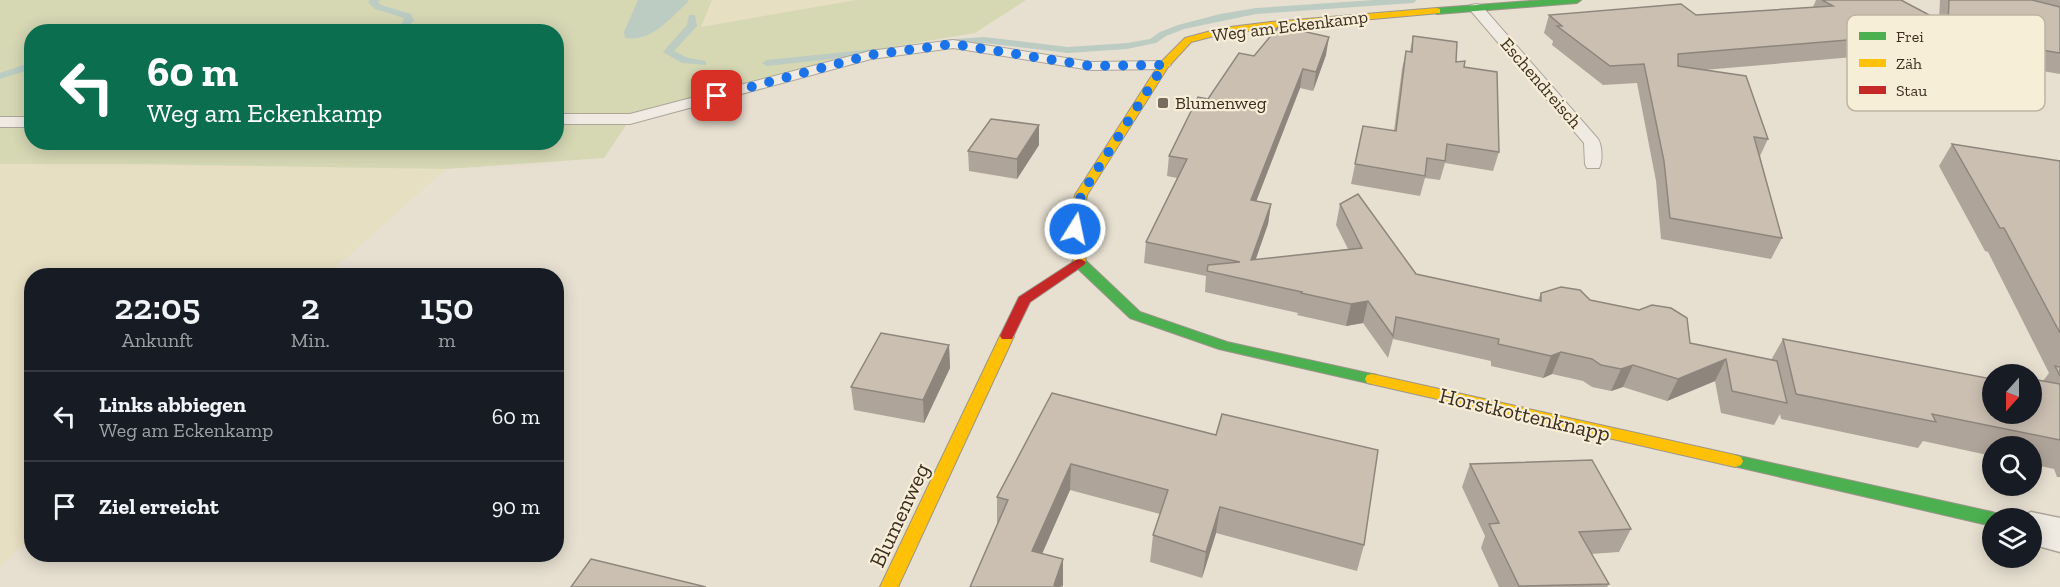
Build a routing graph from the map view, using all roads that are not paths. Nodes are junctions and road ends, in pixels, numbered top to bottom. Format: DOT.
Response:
graph roads {
  1 [pos="1577,0"];
  2 [pos="1476,8"];
  3 [pos="1164,65"];
  4 [pos="564,119"];
  5 [pos="0,122"];
  6 [pos="24,122"];
  7 [pos="1593,164"];
  8 [pos="1079,262"];
  9 [pos="1982,517"];
  10 [pos="2042,531"];
  11 [pos="2060,535"];
  12 [pos="889,587"];
  1 -- 2 [label="street, Weg am Eckenkamp"];
  2 -- 3 [label="street, Weg am Eckenkamp"];
  2 -- 7 [label="lane, Eschendreisch"];
  3 -- 4 [label="lane"];
  3 -- 8 [label="street"];
  5 -- 6 [label="lane"];
  8 -- 9 [label="street, Horstkottenknapp"];
  8 -- 12 [label="street, Blumenweg"];
  10 -- 11 [label="street"];
}
